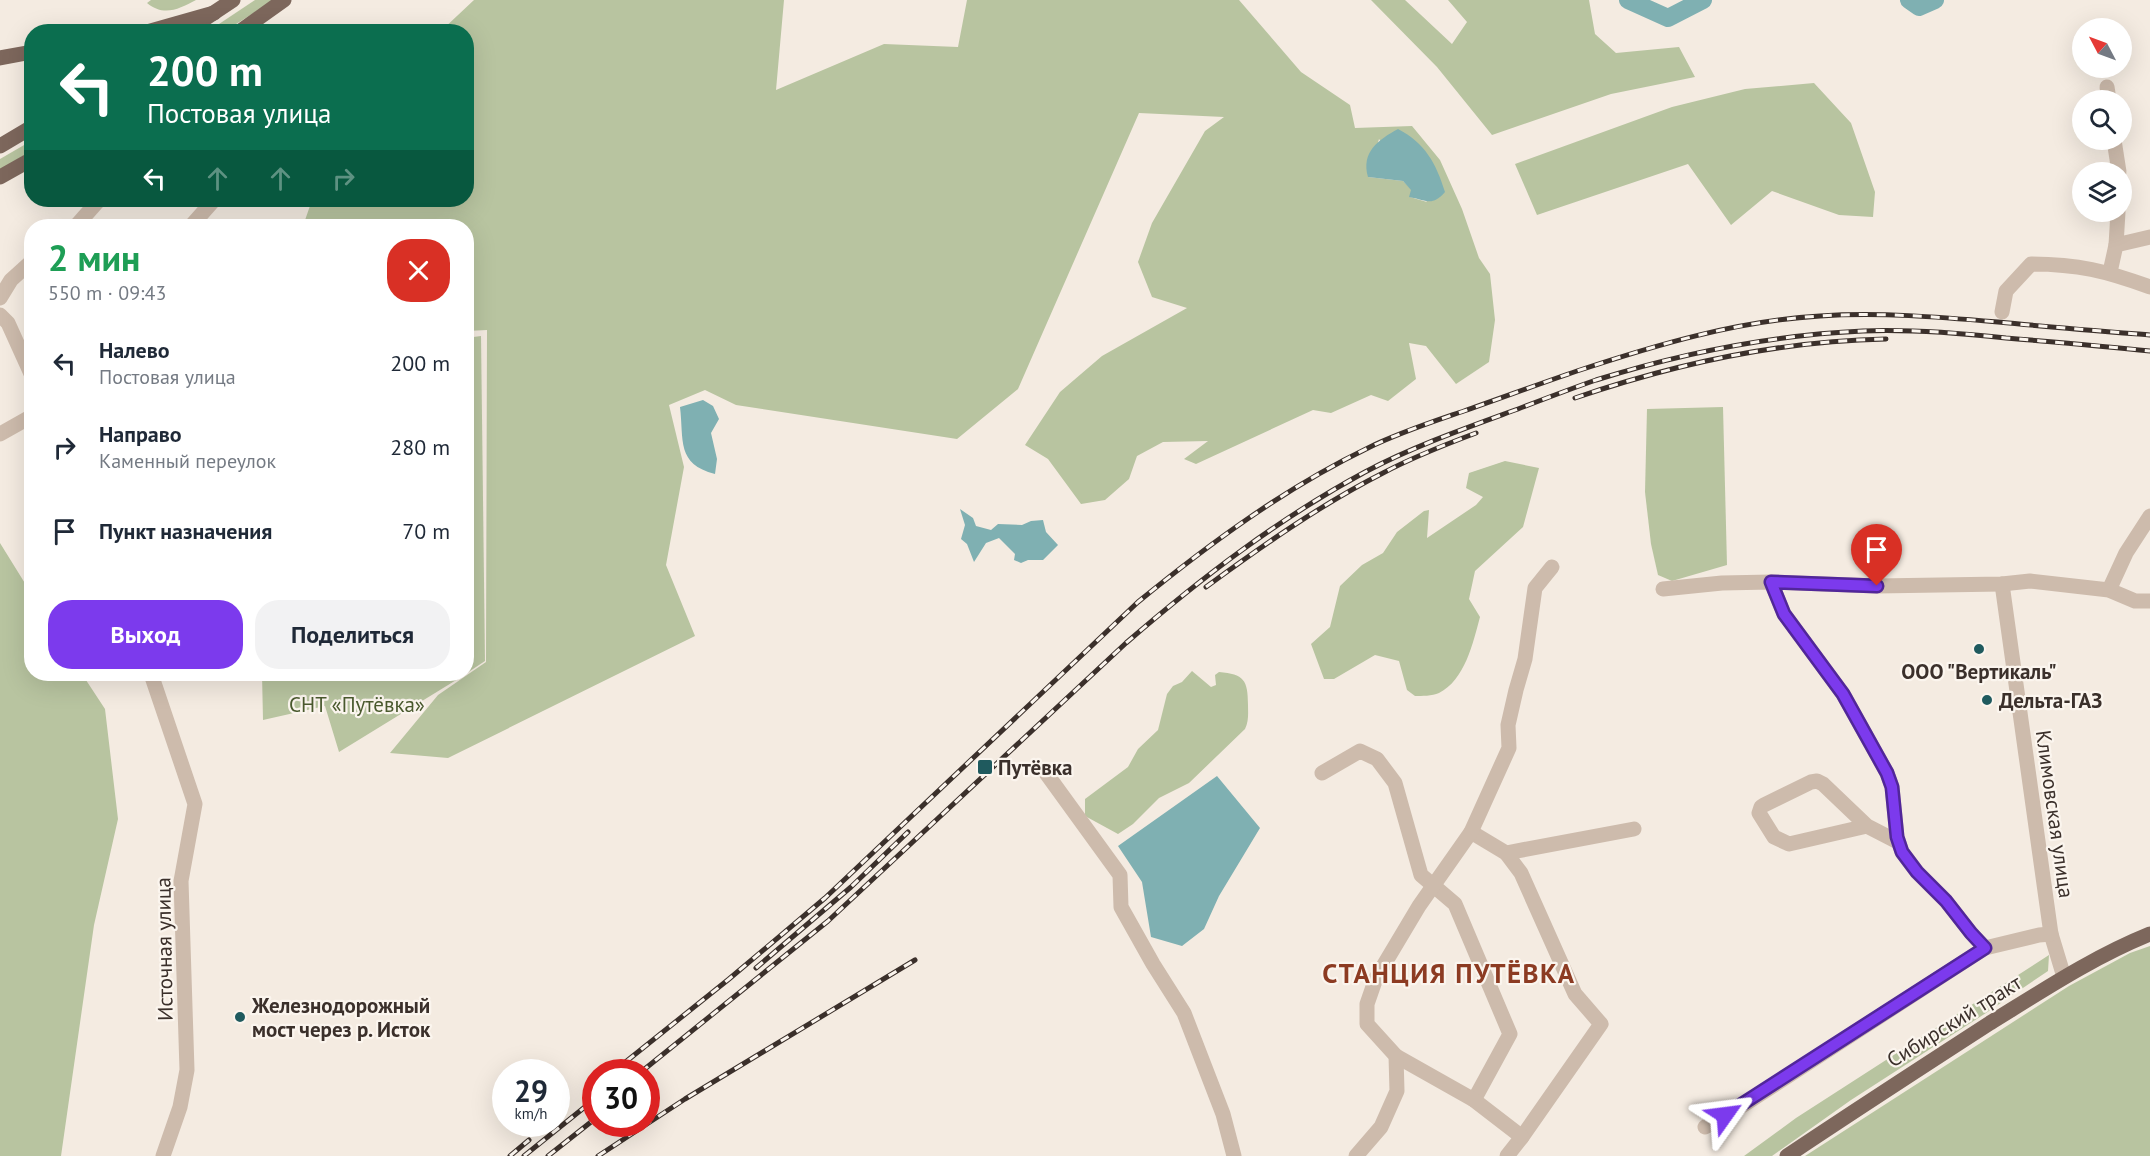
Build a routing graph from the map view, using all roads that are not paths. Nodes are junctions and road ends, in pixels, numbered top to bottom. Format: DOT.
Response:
graph roads {
  1 [pos="233,0"];
  2 [pos="284,0"];
  3 [pos="214,13"];
  4 [pos="175,24"];
  5 [pos="197,24"];
  6 [pos="250,24"];
  7 [pos="24,54"];
  8 [pos="0,58"];
  9 [pos="24,132"];
  10 [pos="0,146"];
  11 [pos="24,164"];
  12 [pos="0,177"];
  13 [pos="93,207"];
  14 [pos="208,207"];
  15 [pos="82,219"];
  16 [pos="197,219"];
  17 [pos="2117,222"];
  18 [pos="2150,237"];
  19 [pos="2116,244"];
  20 [pos="24,268"];
  21 [pos="2110,272"];
  22 [pos="2150,287"];
  23 [pos="0,298"];
  24 [pos="2002,312"];
  25 [pos="0,315"];
  26 [pos="24,358"];
  27 [pos="24,420"];
  28 [pos="0,434"];
  29 [pos="2150,516"];
  30 [pos="1552,567"];
  31 [pos="1771,582"];
  32 [pos="2002,584"];
  33 [pos="1663,589"];
  34 [pos="2109,590"];
  35 [pos="2150,601"];
  36 [pos="153,681"];
  37 [pos="1046,773"];
  38 [pos="1322,773"];
  39 [pos="1867,826"];
  40 [pos="1634,829"];
  41 [pos="1471,832"];
  42 [pos="1898,842"];
  43 [pos="1506,853"];
  44 [pos="1435,887"];
  45 [pos="2051,934"];
  46 [pos="2150,934"];
  47 [pos="1985,948"];
  48 [pos="2064,977"];
  49 [pos="1396,1056"];
  50 [pos="1474,1100"];
  51 [pos="1705,1127"];
  52 [pos="1522,1137"];
  53 [pos="163,1156"];
  54 [pos="1234,1156"];
  55 [pos="1356,1156"];
  56 [pos="1507,1156"];
  57 [pos="1787,1156"];
  1 -- 3 [label="main road"];
  2 -- 6 [label="main road"];
  3 -- 4 [label="main road"];
  3 -- 5 [label="main road"];
  7 -- 8 [label="main road"];
  9 -- 10 [label="main road"];
  11 -- 12 [label="main road"];
  13 -- 15 [label="street"];
  14 -- 16 [label="street"];
  17 -- 19 [label="street"];
  18 -- 19 [label="street"];
  19 -- 21 [label="street"];
  20 -- 23 [label="street"];
  21 -- 22 [label="street"];
  21 -- 24 [label="street"];
  25 -- 26 [label="street"];
  27 -- 28 [label="street"];
  29 -- 34 [label="street"];
  30 -- 41 [label="street"];
  31 -- 32 [label="street"];
  31 -- 33 [label="street"];
  31 -- 42 [label="street"];
  32 -- 34 [label="street"];
  32 -- 45 [label="street, Климовская улица"];
  34 -- 35 [label="street"];
  36 -- 53 [label="street, Источная улица"];
  37 -- 54 [label="street"];
  38 -- 44 [label="street"];
  39 -- 39 [label="street"];
  39 -- 42 [label="street"];
  40 -- 43 [label="street"];
  41 -- 43 [label="street"];
  41 -- 44 [label="street"];
  42 -- 47 [label="street"];
  43 -- 52 [label="street"];
  44 -- 49 [label="street"];
  44 -- 50 [label="street"];
  45 -- 47 [label="street"];
  45 -- 48 [label="street, Климовская улица"];
  46 -- 48 [label="main road, Сибирский тракт"];
  47 -- 51 [label="street"];
  48 -- 57 [label="main road, Сибирский тракт"];
  49 -- 50 [label="street"];
  49 -- 55 [label="street"];
  50 -- 52 [label="street"];
  52 -- 56 [label="street"];
}
